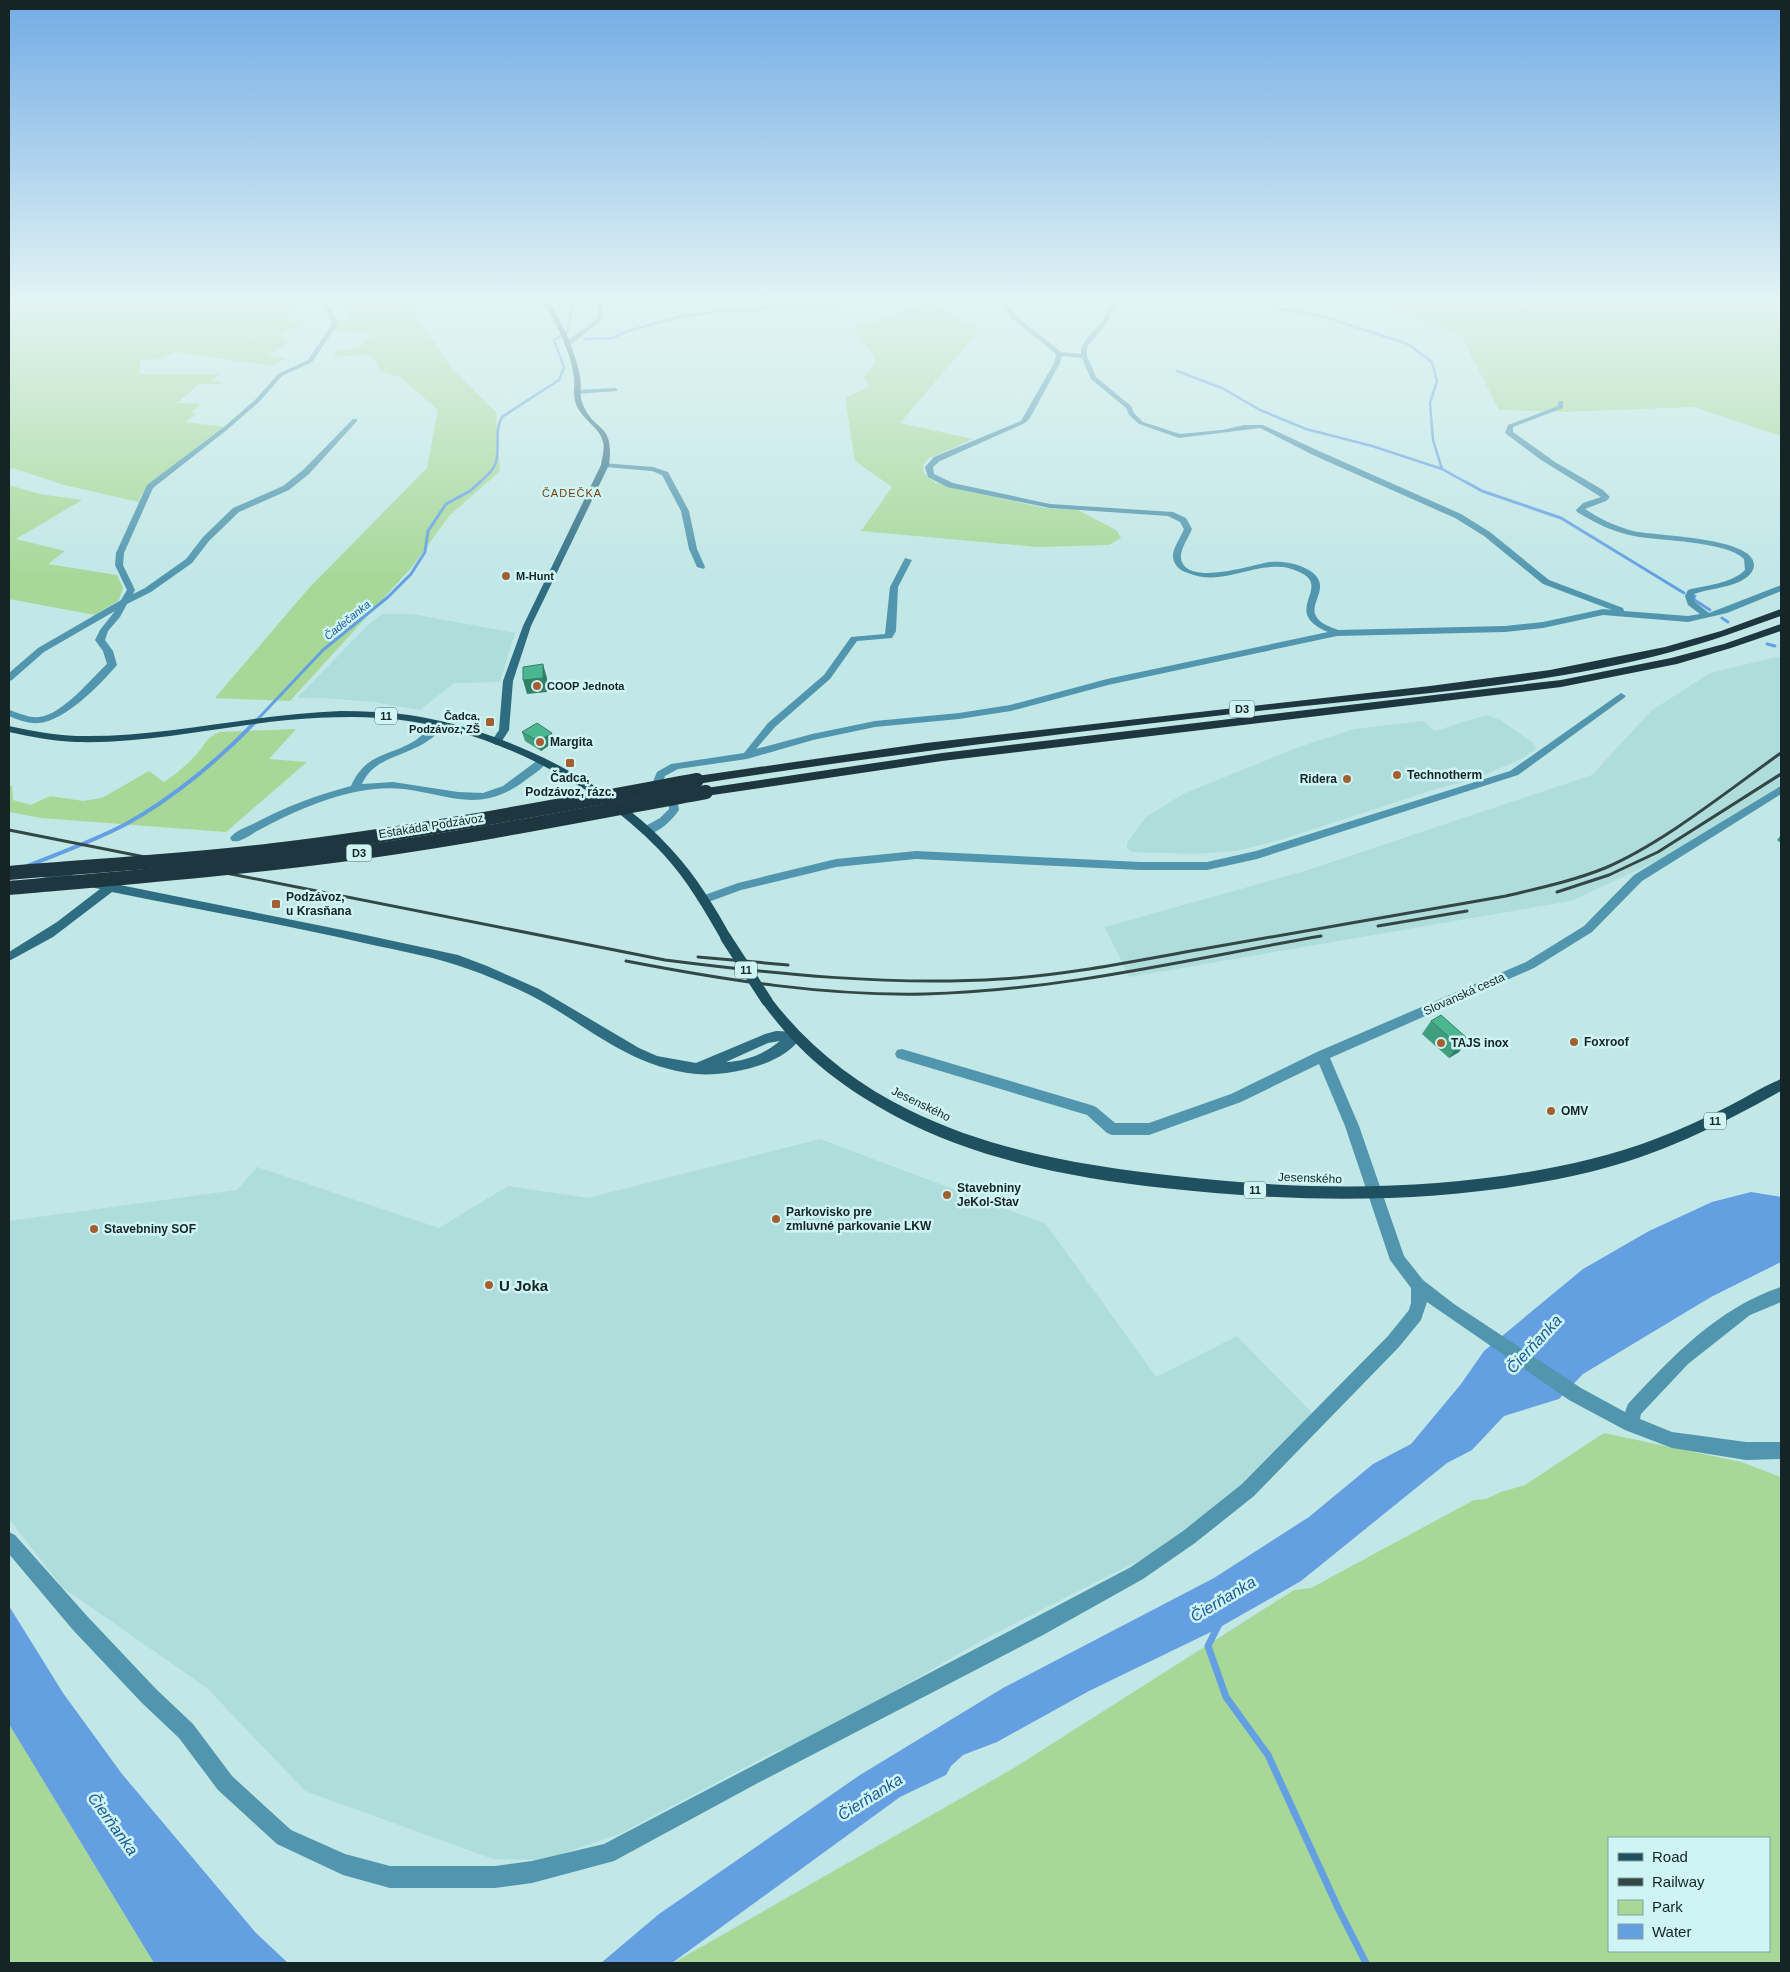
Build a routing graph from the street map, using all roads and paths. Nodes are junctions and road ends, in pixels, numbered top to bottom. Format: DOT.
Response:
graph roads {
  1 [pos="263,394"];
  2 [pos="576,394"];
  3 [pos="1039,394"];
  4 [pos="1113,394"];
  5 [pos="1561,402"];
  6 [pos="355,420"];
  7 [pos="605,465"];
  8 [pos="908,560"];
  9 [pos="701,567"];
  10 [pos="160,580"];
  11 [pos="129,584"];
  12 [pos="1781,588"];
  13 [pos="124,602"];
  14 [pos="1781,612"];
  15 [pos="1626,614"];
  16 [pos="1708,616"];
  17 [pos="1781,628"];
  18 [pos="1336,633"];
  19 [pos="9,678"];
  20 [pos="1621,696"];
  21 [pos="9,713"];
  22 [pos="441,724"];
  23 [pos="9,730"];
  24 [pos="496,742"];
  25 [pos="747,756"];
  26 [pos="542,762"];
  27 [pos="354,789"];
  28 [pos="1781,789"];
  29 [pos="646,831"];
  30 [pos="236,838"];
  31 [pos="10,869"];
  32 [pos="9,888"];
  33 [pos="109,888"];
  34 [pos="703,900"];
  35 [pos="9,958"];
  36 [pos="795,1036"];
  37 [pos="902,1054"];
  38 [pos="1322,1056"];
  39 [pos="1781,1085"];
  40 [pos="1374,1194"];
  41 [pos="1418,1285"];
  42 [pos="1781,1294"];
  43 [pos="1631,1424"];
  44 [pos="1781,1451"];
  45 [pos="9,1541"];
  1 -- 11 [label="street"];
  2 -- 7 [label="street"];
  3 -- 18 [label="street"];
  4 -- 15 [label="street"];
  5 -- 16 [label="street"];
  6 -- 10 [label="street"];
  7 -- 9 [label="street"];
  7 -- 24 [label="street"];
  8 -- 25 [label="street"];
  10 -- 11 [label="street"];
  10 -- 13 [label="street"];
  11 -- 13 [label="street"];
  12 -- 16 [label="street"];
  13 -- 19 [label="street"];
  13 -- 21 [label="street"];
  14 -- 31 [label="highway, Estakáda Podzávoz / D3, bridge"];
  15 -- 16 [label="street"];
  15 -- 18 [label="street"];
  17 -- 32 [label="highway, Estakáda Podzávoz / D3, bridge"];
  18 -- 25 [label="street"];
  20 -- 34 [label="street"];
  22 -- 23 [label="main road, 11"];
  22 -- 24 [label="main road, 11"];
  22 -- 27 [label="street"];
  24 -- 26 [label="main road, 11"];
  25 -- 29 [label="street"];
  26 -- 27 [label="street"];
  26 -- 29 [label="main road, 11"];
  27 -- 30 [label="street"];
  28 -- 38 [label="street, Slovanská cesta"];
  29 -- 34 [label="main road, 11"];
  31 -- 33 [label="street, bridge"];
  33 -- 35 [label="street"];
  33 -- 36 [label="street"];
  34 -- 36 [label="main road, 11, bridge"];
  36 -- 40 [label="main road, Jesenského / 11"];
  37 -- 38 [label="street, Slovanská cesta"];
  38 -- 40 [label="street"];
  39 -- 40 [label="main road, Jesenského / 11"];
  40 -- 41 [label="street"];
  41 -- 43 [label="street"];
  41 -- 45 [label="street"];
  42 -- 43 [label="street"];
  43 -- 44 [label="street"];
}
